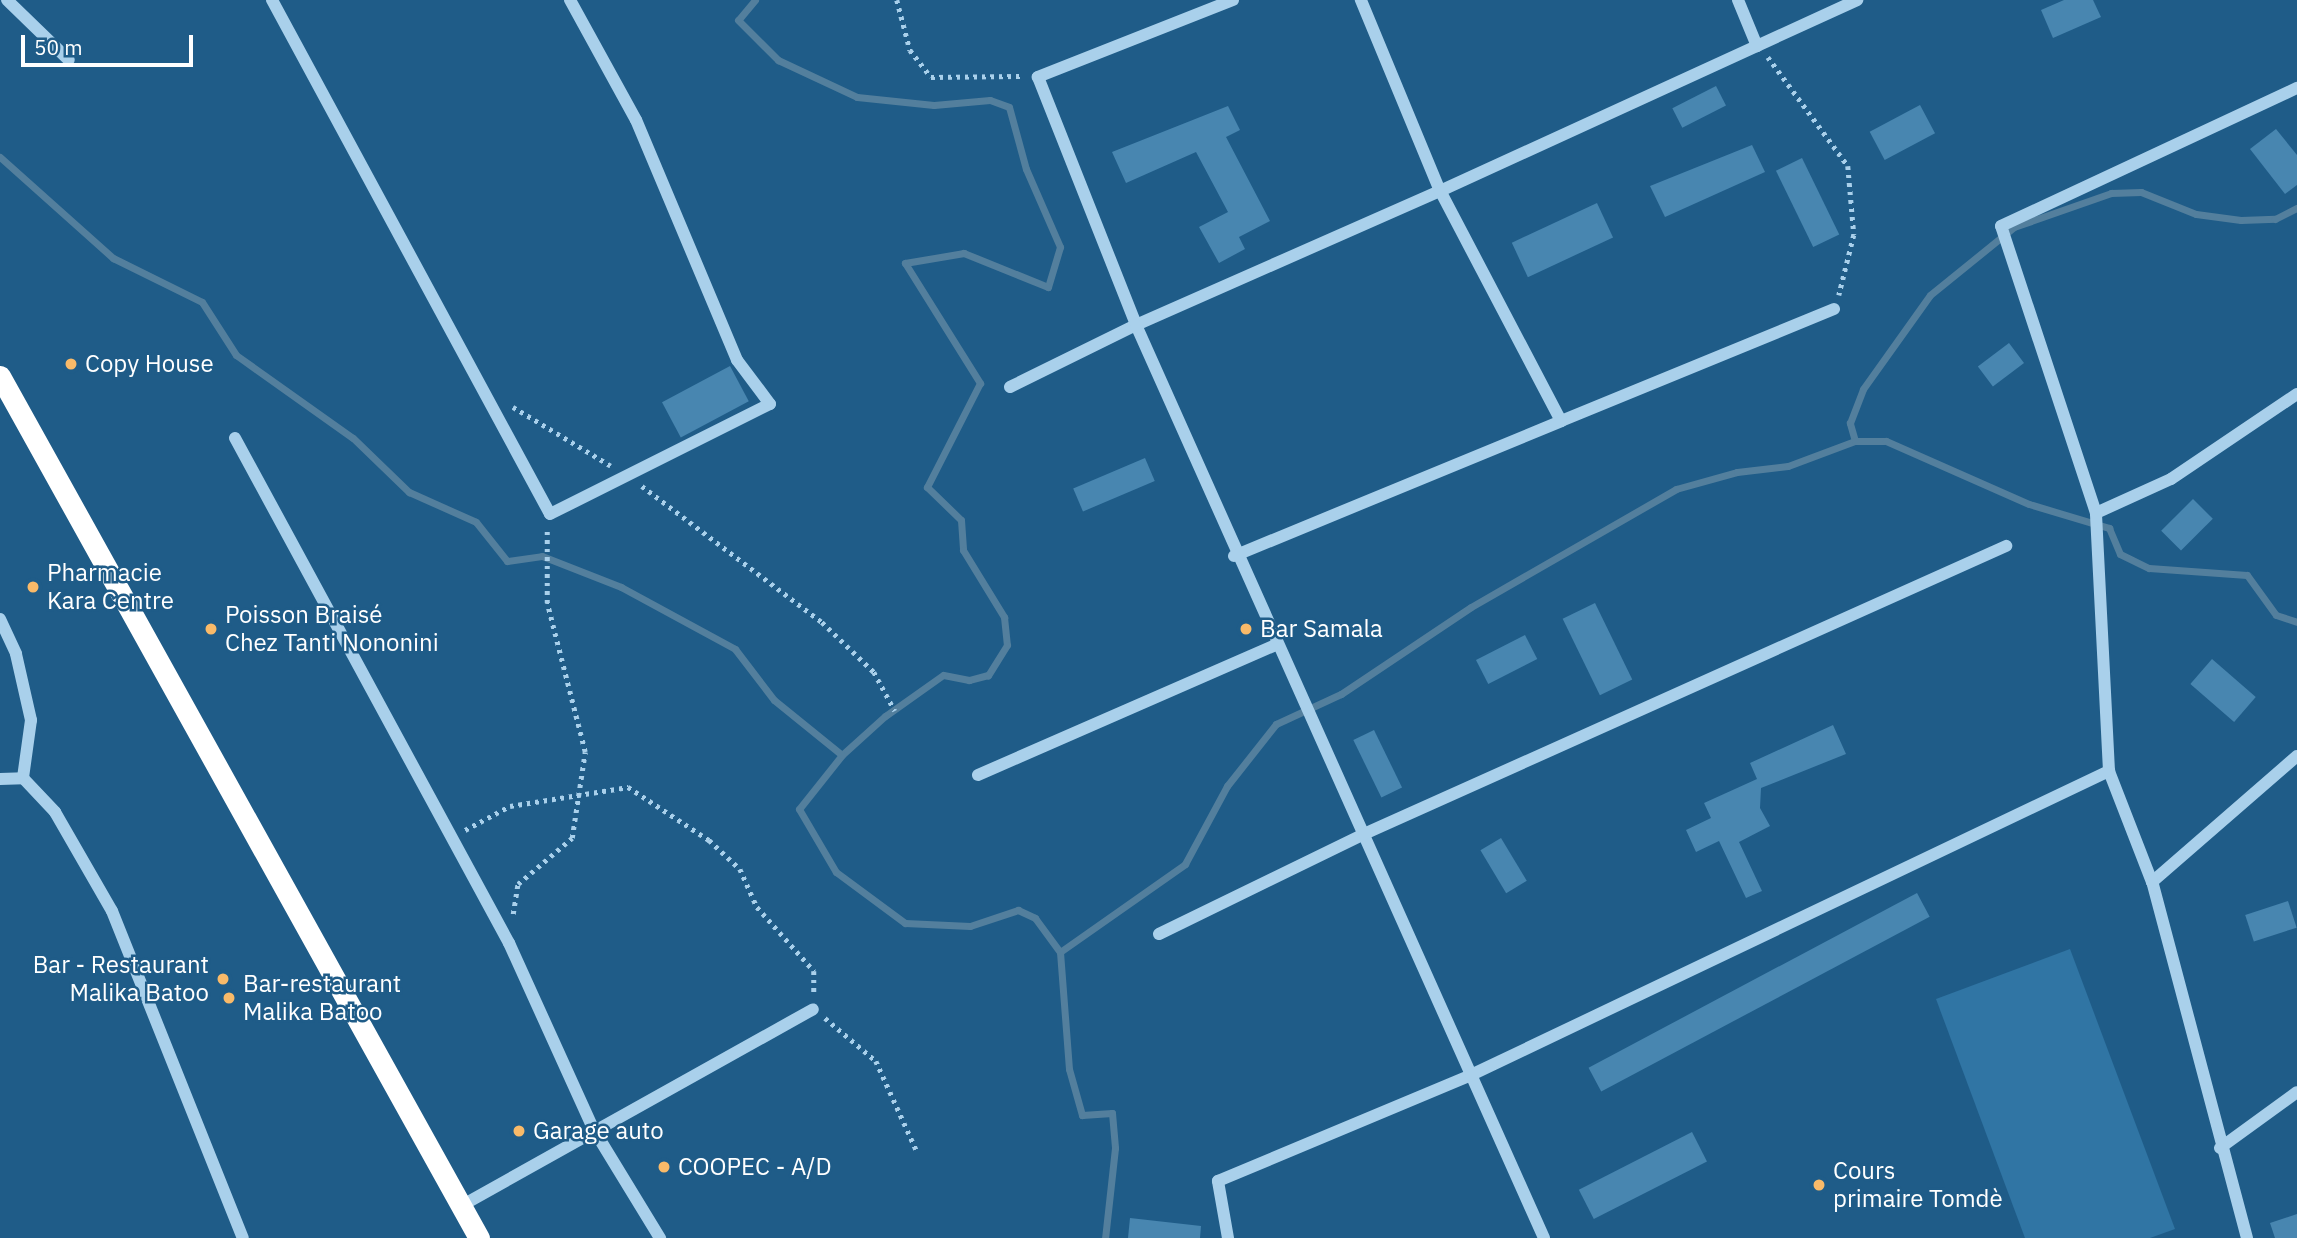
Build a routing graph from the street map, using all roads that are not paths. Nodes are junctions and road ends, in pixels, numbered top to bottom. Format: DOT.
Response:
graph roads {
  1 [pos="6,0"];
  2 [pos="272,0"];
  3 [pos="570,0"];
  4 [pos="1233,0"];
  5 [pos="1362,0"];
  6 [pos="1738,0"];
  7 [pos="1857,0"];
  8 [pos="1757,46"];
  9 [pos="69,60"];
  10 [pos="2297,88"];
  11 [pos="1440,191"];
  12 [pos="1834,309"];
  13 [pos="1136,326"];
  14 [pos="0,376"];
  15 [pos="1010,387"];
  16 [pos="2297,394"];
  17 [pos="1561,421"];
  18 [pos="235,438"];
  19 [pos="2096,513"];
  20 [pos="2006,546"];
  21 [pos="1234,556"];
  22 [pos="0,619"];
  23 [pos="1276,645"];
  24 [pos="2297,755"];
  25 [pos="2109,771"];
  26 [pos="978,775"];
  27 [pos="23,778"];
  28 [pos="0,779"];
  29 [pos="1364,834"];
  30 [pos="2152,882"];
  31 [pos="1159,934"];
  32 [pos="813,1009"];
  33 [pos="1471,1075"];
  34 [pos="2297,1092"];
  35 [pos="594,1130"];
  36 [pos="2220,1148"];
  37 [pos="461,1206"];
  38 [pos="243,1238"];
  39 [pos="479,1238"];
  40 [pos="660,1238"];
  41 [pos="1228,1238"];
  42 [pos="1544,1238"];
  43 [pos="2247,1238"];
  1 -- 9 [label="street"];
  2 -- 3 [label="street"];
  4 -- 13 [label="street"];
  5 -- 11 [label="street"];
  6 -- 8 [label="street"];
  7 -- 8 [label="street"];
  8 -- 11 [label="street"];
  10 -- 19 [label="street"];
  11 -- 13 [label="street"];
  11 -- 17 [label="street"];
  12 -- 17 [label="street"];
  13 -- 15 [label="street"];
  13 -- 21 [label="street"];
  14 -- 37 [label="highway"];
  16 -- 19 [label="street"];
  17 -- 21 [label="street"];
  18 -- 35 [label="street"];
  19 -- 25 [label="street"];
  20 -- 29 [label="street"];
  21 -- 23 [label="street"];
  22 -- 27 [label="street"];
  23 -- 26 [label="street"];
  23 -- 29 [label="street"];
  24 -- 30 [label="street"];
  25 -- 30 [label="street"];
  25 -- 33 [label="street"];
  27 -- 28 [label="street"];
  27 -- 38 [label="street"];
  29 -- 31 [label="street"];
  29 -- 33 [label="street"];
  30 -- 36 [label="street"];
  32 -- 35 [label="street"];
  33 -- 41 [label="street"];
  33 -- 42 [label="street"];
  34 -- 36 [label="street"];
  35 -- 37 [label="street"];
  35 -- 40 [label="street"];
  36 -- 43 [label="street"];
  37 -- 39 [label="highway"];
}
